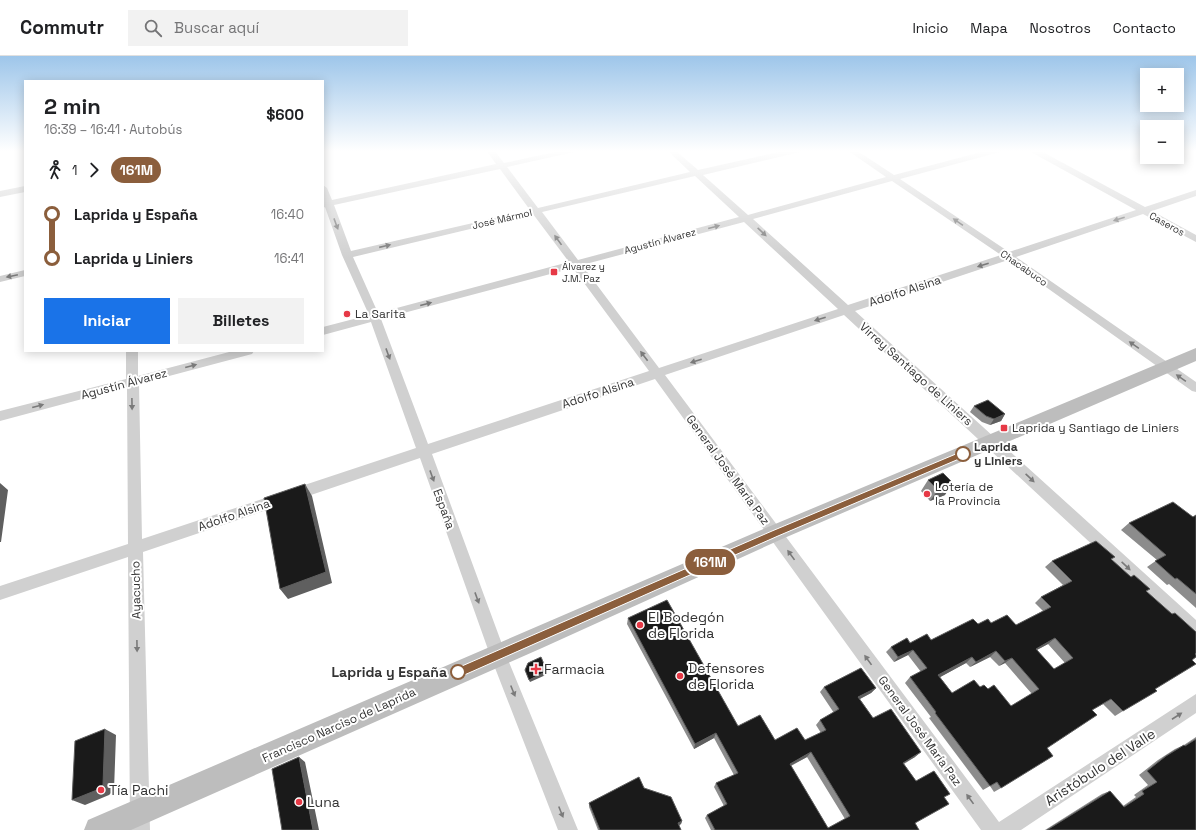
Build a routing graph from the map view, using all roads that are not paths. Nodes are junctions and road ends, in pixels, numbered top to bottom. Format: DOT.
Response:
graph roads {
  1 [pos="409,186"];
  2 [pos="518,186"];
  3 [pos="641,186"];
  4 [pos="711,186"];
  5 [pos="863,186"];
  6 [pos="904,186"];
  7 [pos="1099,186"];
  8 [pos="24,189"];
  9 [pos="1196,193"];
  10 [pos="0,194"];
  11 [pos="324,194"];
  12 [pos="326,205"];
  13 [pos="536,211"];
  14 [pos="1144,211"];
  15 [pos="747,218"];
  16 [pos="1196,239"];
  17 [pos="347,255"];
  18 [pos="1008,256"];
  19 [pos="575,263"];
  20 [pos="24,273"];
  21 [pos="0,279"];
  22 [pos="846,311"];
  23 [pos="374,318"];
  24 [pos="324,331"];
  25 [pos="132,352"];
  26 [pos="244,352"];
  27 [pos="1196,354"];
  28 [pos="1166,367"];
  29 [pos="658,374"];
  30 [pos="131,382"];
  31 [pos="1196,388"];
  32 [pos="0,416"];
  33 [pos="991,442"];
  34 [pos="423,451"];
  35 [pos="775,533"];
  36 [pos="135,548"];
  37 [pos="0,593"];
  38 [pos="1196,630"];
  39 [pos="498,655"];
  40 [pos="1196,703"];
  41 [pos="139,821"];
  42 [pos="98,830"];
  43 [pos="568,830"];
  44 [pos="993,830"];
  45 [pos="1004,830"];
  1 -- 12 [label="street"];
  2 -- 13 [label="street, General José María Paz"];
  3 -- 13 [label="street, José Mármol"];
  4 -- 15 [label="street, Virrey Santiago de Liniers"];
  5 -- 15 [label="street, Agustín Álvarez"];
  18 -- 6 [label="street, Chacabuco, one-way"];
  7 -- 14 [label="street, Caseros"];
  8 -- 10 [label="street"];
  9 -- 14 [label="street, Adolfo Alsina"];
  11 -- 12 [label="street, España"];
  12 -- 17 [label="street, España, one-way"];
  17 -- 13 [label="street, José Mármol, one-way"];
  19 -- 13 [label="street, General José María Paz, one-way"];
  14 -- 16 [label="street, Caseros"];
  14 -- 18 [label="street, Adolfo Alsina, one-way"];
  19 -- 15 [label="street, Agustín Álvarez, one-way"];
  15 -- 22 [label="street, Virrey Santiago de Liniers, one-way"];
  17 -- 23 [label="street, España"];
  18 -- 22 [label="street, Adolfo Alsina, one-way"];
  28 -- 18 [label="street, Chacabuco, one-way"];
  23 -- 19 [label="street, Agustín Álvarez, one-way"];
  29 -- 19 [label="street, General José María Paz, one-way"];
  20 -- 21 [label="street, one-way"];
  22 -- 29 [label="street, Adolfo Alsina, one-way"];
  22 -- 33 [label="street, Virrey Santiago de Liniers"];
  23 -- 24 [label="street, Agustín Álvarez"];
  23 -- 34 [label="street, España, one-way"];
  25 -- 30 [label="street, Ayacucho"];
  30 -- 26 [label="street, Agustín Álvarez, one-way"];
  27 -- 28 [label="street, Francisco Narciso de Laprida"];
  31 -- 28 [label="street, Chacabuco, one-way"];
  28 -- 33 [label="street, Francisco Narciso de Laprida"];
  29 -- 34 [label="street, Adolfo Alsina"];
  29 -- 35 [label="street, General José María Paz"];
  32 -- 30 [label="street, Agustín Álvarez, one-way"];
  30 -- 36 [label="street, Ayacucho, one-way"];
  33 -- 35 [label="street, Francisco Narciso de Laprida"];
  33 -- 38 [label="street, Virrey Santiago de Liniers, one-way"];
  34 -- 36 [label="street, Adolfo Alsina"];
  34 -- 39 [label="street, España, one-way"];
  35 -- 39 [label="street, Francisco Narciso de Laprida"];
  44 -- 35 [label="street, General José María Paz, one-way"];
  36 -- 37 [label="street, Adolfo Alsina"];
  36 -- 41 [label="street, Ayacucho, one-way"];
  39 -- 41 [label="street, Francisco Narciso de Laprida"];
  39 -- 43 [label="street, España, one-way"];
  45 -- 40 [label="street, Aristóbulo del Valle, one-way"];
  41 -- 42 [label="street, Francisco Narciso de Laprida"];
}
